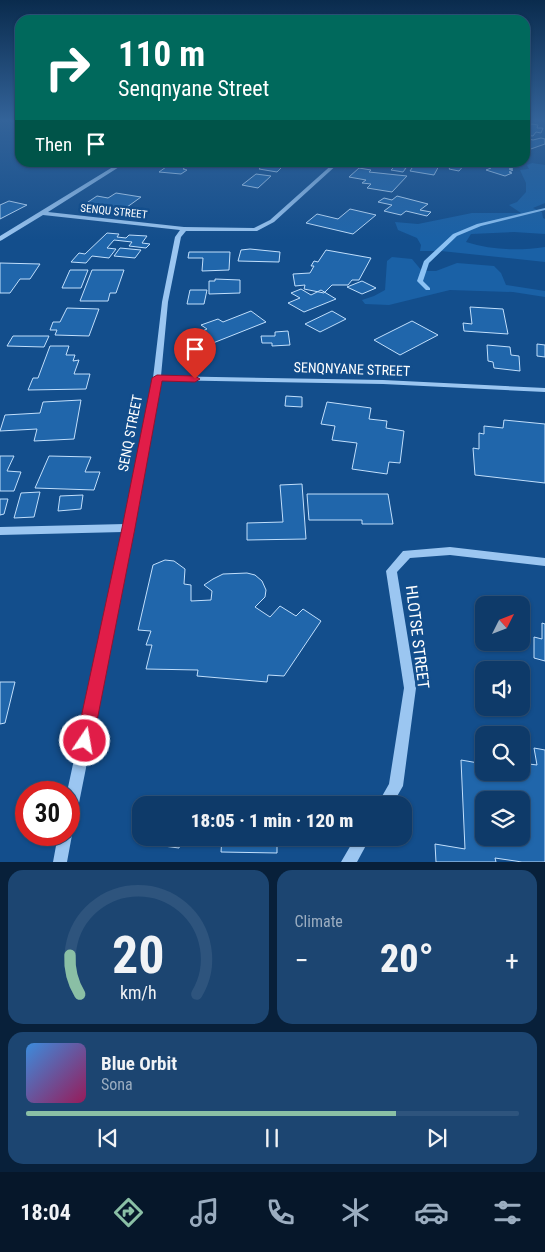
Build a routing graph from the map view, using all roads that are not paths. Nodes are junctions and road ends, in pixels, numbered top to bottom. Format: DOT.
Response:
graph roads {
  1 [pos="117,167"];
  2 [pos="332,167"];
  3 [pos="42,214"];
  4 [pos="184,229"];
  5 [pos="0,239"];
  6 [pos="157,378"];
  7 [pos="545,390"];
  8 [pos="129,528"];
  9 [pos="0,531"];
  10 [pos="545,562"];
  11 [pos="77,781"];
  12 [pos="390,796"];
  13 [pos="63,846"];
  14 [pos="359,846"];
  15 [pos="60,862"];
  16 [pos="348,862"];
  1 -- 3 [label="street"];
  2 -- 4 [label="street"];
  3 -- 4 [label="street, SENQU STREET"];
  3 -- 5 [label="street"];
  4 -- 6 [label="street, SENQ STREET"];
  6 -- 7 [label="street, SENQNYANE STREET"];
  6 -- 8 [label="street, SENQ STREET"];
  8 -- 9 [label="street"];
  8 -- 11 [label="street, SENQ STREET"];
  10 -- 12 [label="street, HLOTSE STREET"];
  13 -- 15 [label="street"];
  14 -- 16 [label="street"];
}
